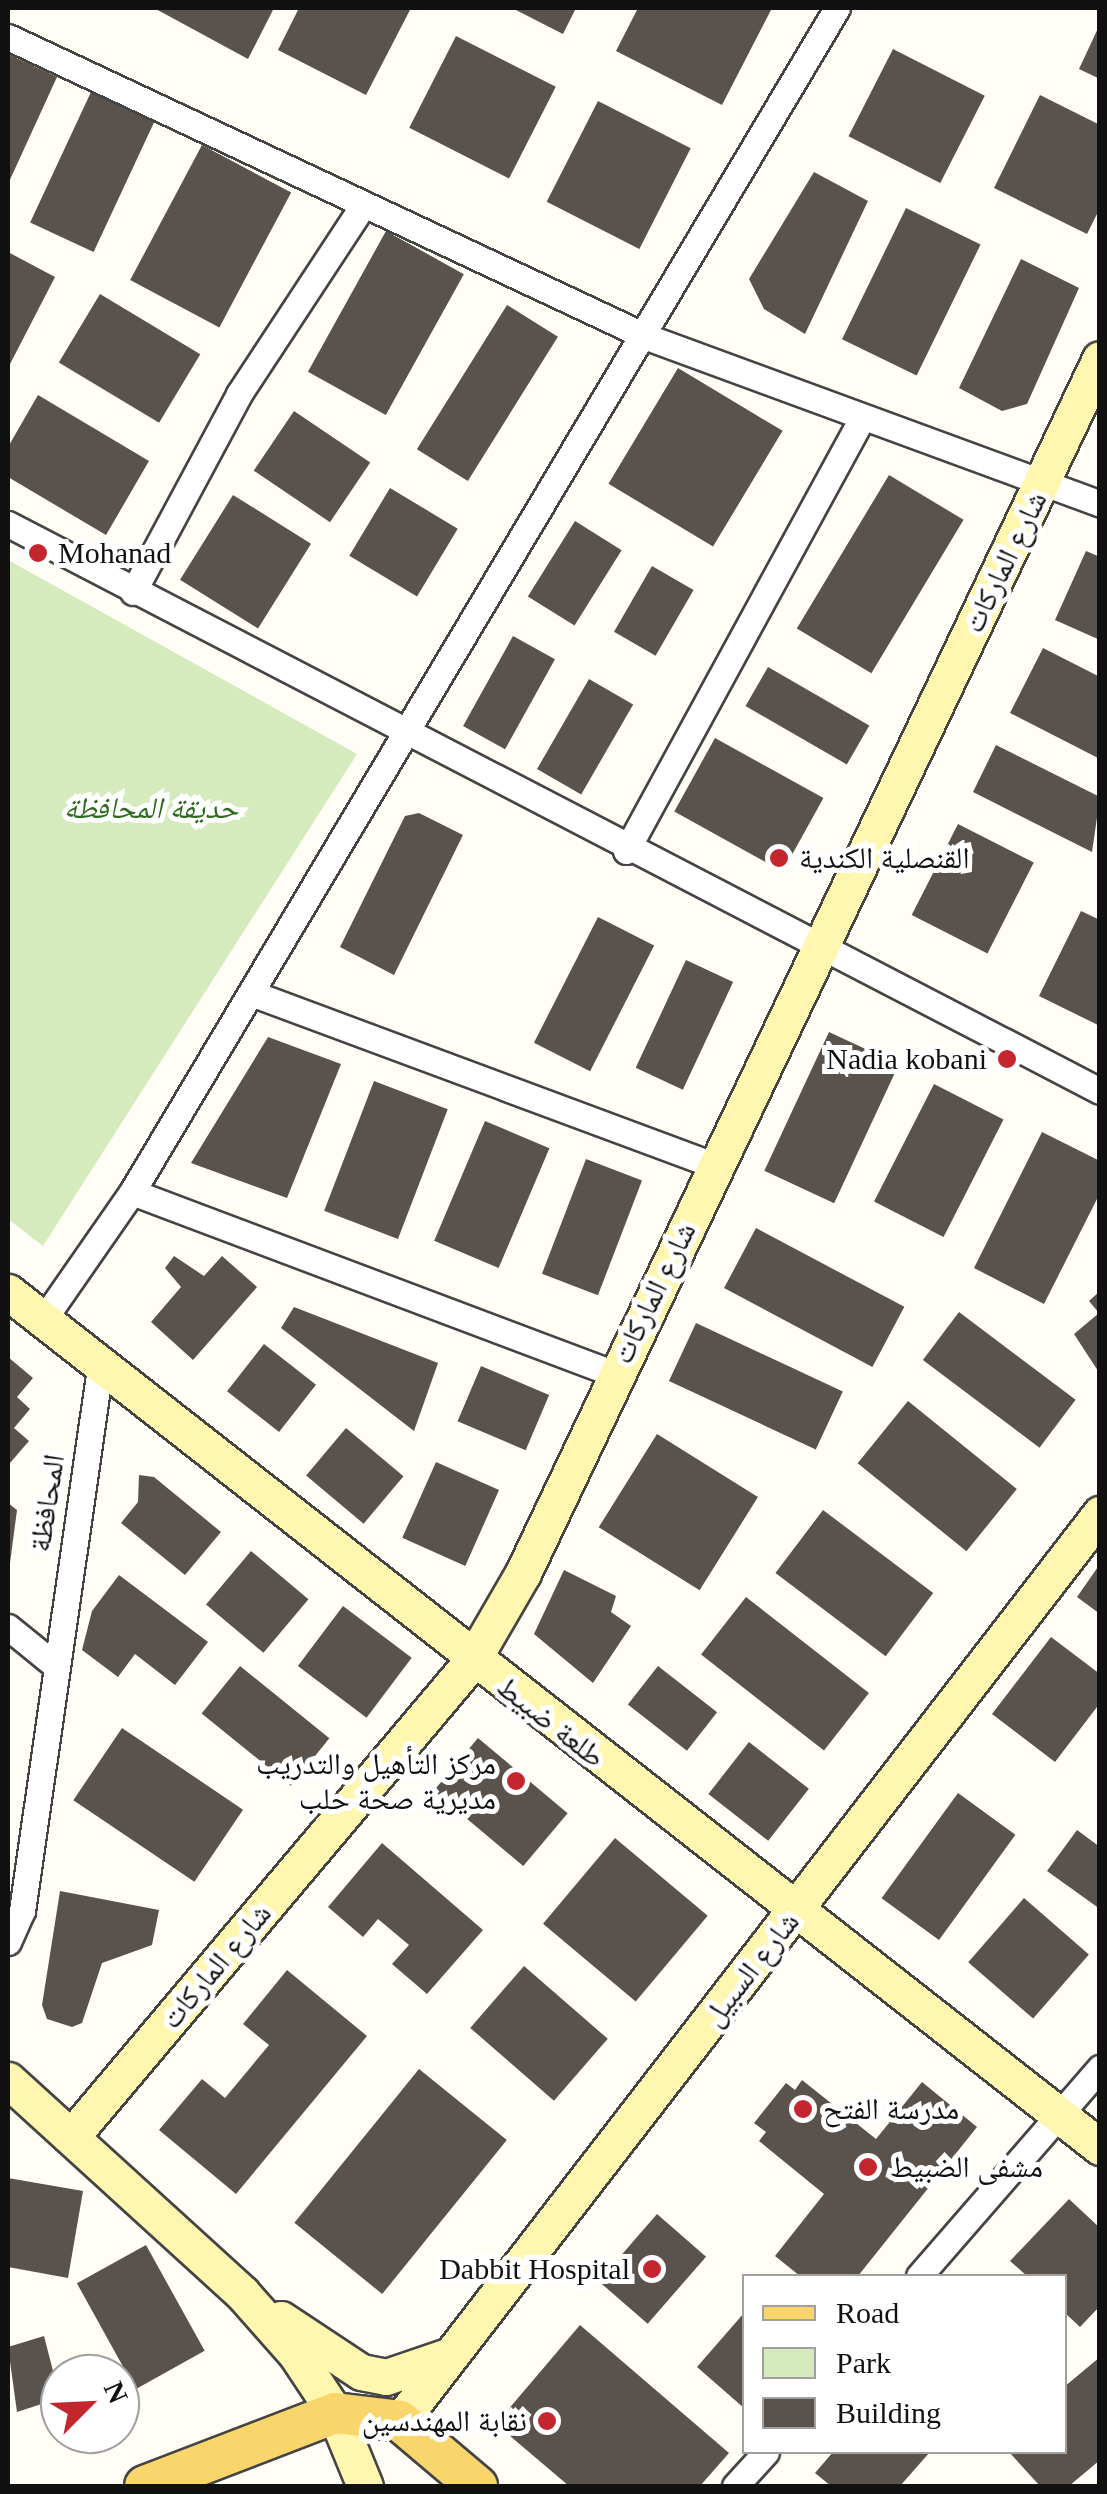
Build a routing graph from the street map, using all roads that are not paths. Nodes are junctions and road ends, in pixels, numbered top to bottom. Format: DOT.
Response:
graph roads {
  1 [pos="837,8"];
  2 [pos="8,37"];
  3 [pos="364,204"];
  4 [pos="647,337"];
  5 [pos="1100,359"];
  6 [pos="861,420"];
  7 [pos="1044,481"];
  8 [pos="1100,504"];
  9 [pos="8,524"];
  10 [pos="133,592"];
  11 [pos="402,736"];
  12 [pos="626,851"];
  13 [pos="819,951"];
  14 [pos="251,994"];
  15 [pos="1100,1092"];
  16 [pos="716,1166"];
  17 [pos="132,1192"];
  18 [pos="8,1292"];
  19 [pos="43,1320"];
  20 [pos="100,1368"];
  21 [pos="615,1374"];
  22 [pos="1100,1514"];
  23 [pos="8,1627"];
  24 [pos="472,1661"];
  25 [pos="56,1666"];
  26 [pos="796,1912"];
  27 [pos="8,1942"];
  28 [pos="1100,2068"];
  29 [pos="8,2080"];
  30 [pos="1061,2114"];
  31 [pos="71,2138"];
  32 [pos="1100,2146"];
  33 [pos="921,2274"];
  34 [pos="242,2293"];
  35 [pos="452,2354"];
  36 [pos="335,2413"];
  37 [pos="400,2421"];
  38 [pos="764,2454"];
  39 [pos="145,2486"];
  40 [pos="365,2486"];
  41 [pos="477,2486"];
  42 [pos="735,2486"];
  1 -- 4 [label="street"];
  2 -- 3 [label="street"];
  3 -- 4 [label="street"];
  3 -- 10 [label="street"];
  4 -- 6 [label="street"];
  4 -- 11 [label="street"];
  5 -- 7 [label="street, شارع الماركات"];
  6 -- 7 [label="street"];
  6 -- 12 [label="street"];
  7 -- 8 [label="street"];
  7 -- 13 [label="street, شارع الماركات"];
  9 -- 10 [label="street"];
  10 -- 11 [label="street"];
  11 -- 12 [label="street"];
  11 -- 14 [label="street"];
  12 -- 13 [label="street"];
  13 -- 15 [label="street"];
  13 -- 16 [label="street, شارع الماركات"];
  14 -- 16 [label="street"];
  14 -- 17 [label="street"];
  16 -- 21 [label="street, شارع الماركات"];
  17 -- 19 [label="street"];
  17 -- 21 [label="street"];
  18 -- 19 [label="street, طلعة ضبيط"];
  19 -- 20 [label="street, طلعة ضبيط"];
  20 -- 24 [label="street, طلعة ضبيط"];
  20 -- 25 [label="street, المحافظة"];
  21 -- 24 [label="street, شارع الماركات"];
  22 -- 26 [label="street, شارع السبيل"];
  23 -- 25 [label="street"];
  24 -- 26 [label="street, طلعة ضبيط"];
  24 -- 31 [label="street, شارع الماركات"];
  25 -- 27 [label="street, المحافظة"];
  26 -- 30 [label="street, طلعة ضبيط"];
  26 -- 35 [label="street, شارع السبيل"];
  28 -- 30 [label="street"];
  29 -- 31 [label="street"];
  30 -- 32 [label="street, طلعة ضبيط"];
  30 -- 33 [label="street"];
  31 -- 34 [label="street"];
  34 -- 35 [label="street"];
  34 -- 36 [label="street"];
  35 -- 37 [label="street, شارع السبيل"];
  36 -- 37 [label="main road"];
  36 -- 39 [label="main road"];
  36 -- 40 [label="street"];
  37 -- 41 [label="main road"];
  38 -- 42 [label="street"];
}
